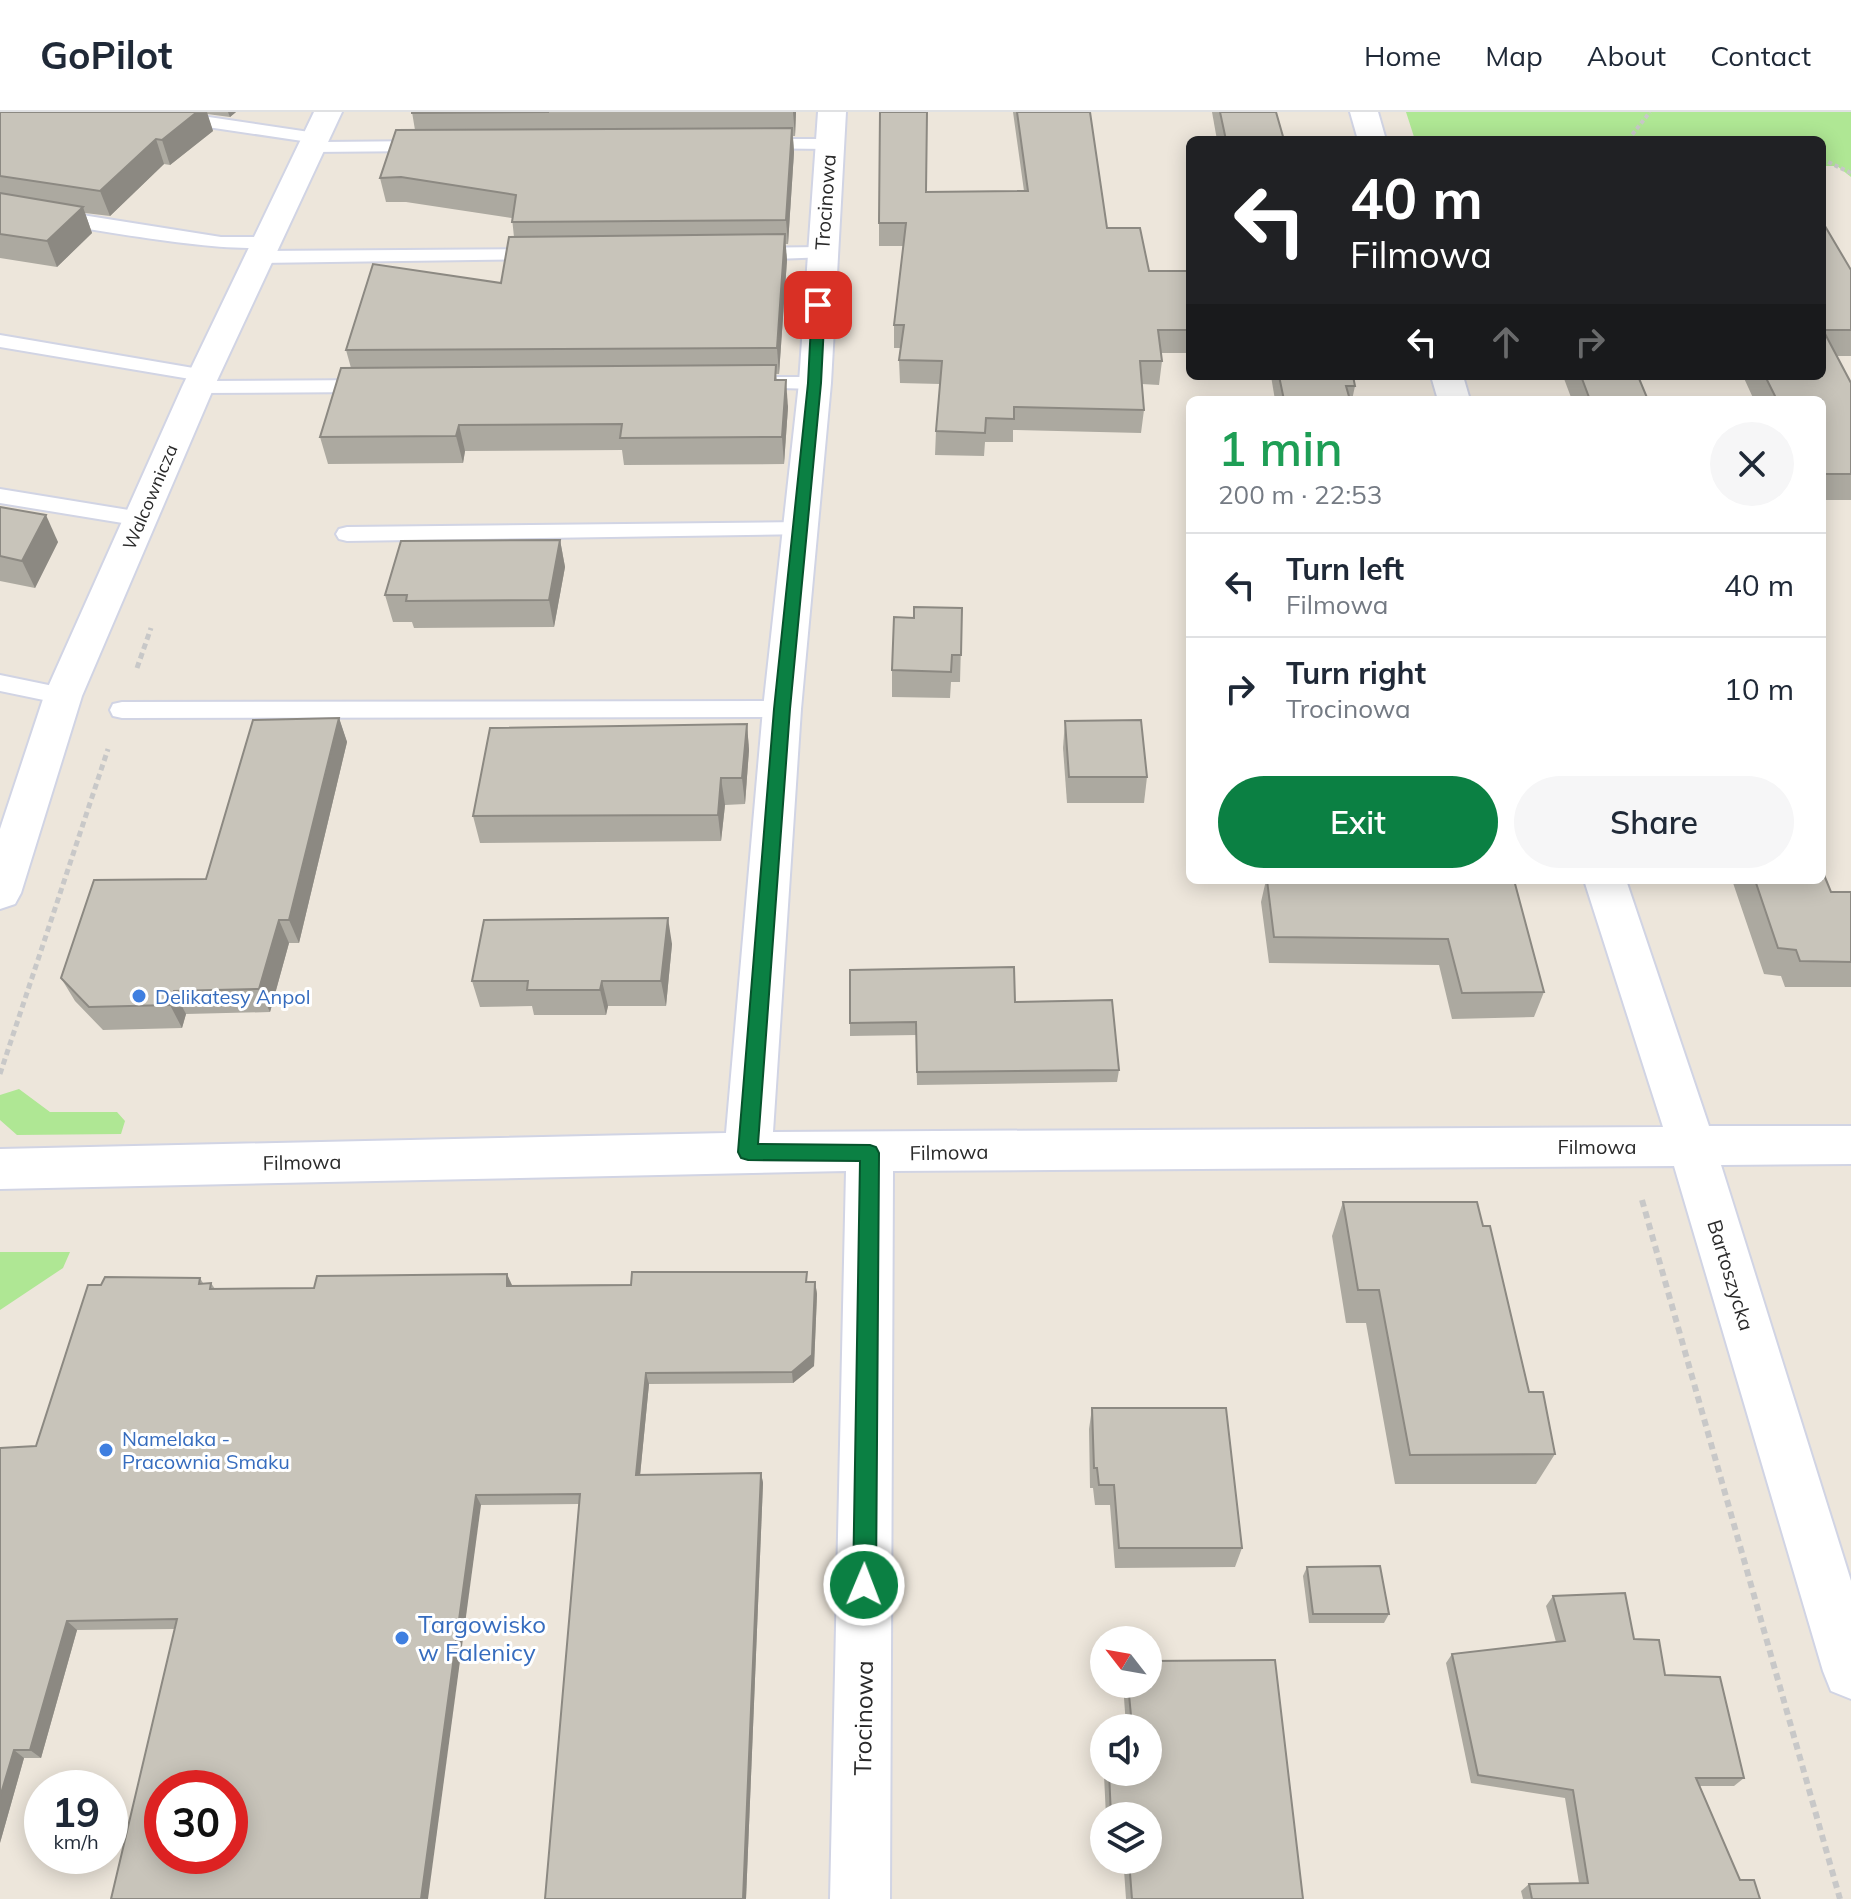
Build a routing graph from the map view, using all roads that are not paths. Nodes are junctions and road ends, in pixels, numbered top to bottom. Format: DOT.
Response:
graph roads {
  1 [pos="140,112"];
  2 [pos="1364,112"];
  3 [pos="830,128"];
  4 [pos="319,132"];
  5 [pos="1371,136"];
  6 [pos="735,144"];
  7 [pos="453,146"];
  8 [pos="0,208"];
  9 [pos="263,250"];
  10 [pos="821,253"];
  11 [pos="725,254"];
  12 [pos="565,255"];
  13 [pos="0,341"];
  14 [pos="201,381"];
  15 [pos="736,383"];
  16 [pos="815,383"];
  17 [pos="390,386"];
  18 [pos="0,496"];
  19 [pos="141,519"];
  20 [pos="802,529"];
  21 [pos="347,534"];
  22 [pos="0,683"];
  23 [pos="63,696"];
  24 [pos="782,709"];
  25 [pos="122,710"];
  26 [pos="1606,884"];
  27 [pos="0,893"];
  28 [pos="1851,1145"];
  29 [pos="1692,1146"];
  30 [pos="748,1152"];
  31 [pos="870,1153"];
  32 [pos="0,1169"];
  33 [pos="1851,1671"];
  34 [pos="860,1899"];
  1 -- 4 [label="lane"];
  2 -- 5 [label="street"];
  3 -- 6 [label="lane"];
  3 -- 10 [label="street, Trocinowa"];
  4 -- 7 [label="lane"];
  4 -- 9 [label="street, Walcownicza"];
  8 -- 9 [label="lane"];
  9 -- 12 [label="lane"];
  9 -- 14 [label="street, Walcownicza"];
  10 -- 11 [label="lane"];
  10 -- 16 [label="street, Trocinowa"];
  13 -- 14 [label="lane"];
  14 -- 17 [label="lane"];
  14 -- 19 [label="street, Walcownicza"];
  15 -- 16 [label="lane"];
  16 -- 20 [label="street, Trocinowa"];
  18 -- 19 [label="lane"];
  19 -- 23 [label="street, Walcownicza"];
  20 -- 21 [label="lane"];
  20 -- 24 [label="street, Trocinowa"];
  22 -- 23 [label="lane"];
  23 -- 27 [label="street, Walcownicza"];
  24 -- 25 [label="lane"];
  24 -- 30 [label="street, Trocinowa"];
  26 -- 29 [label="street, Bartoszycka"];
  28 -- 29 [label="street, Filmowa"];
  29 -- 31 [label="street, Filmowa"];
  29 -- 33 [label="street, Bartoszycka"];
  30 -- 31 [label="street, Filmowa"];
  30 -- 32 [label="street, Filmowa"];
  31 -- 34 [label="street, Trocinowa"];
}
